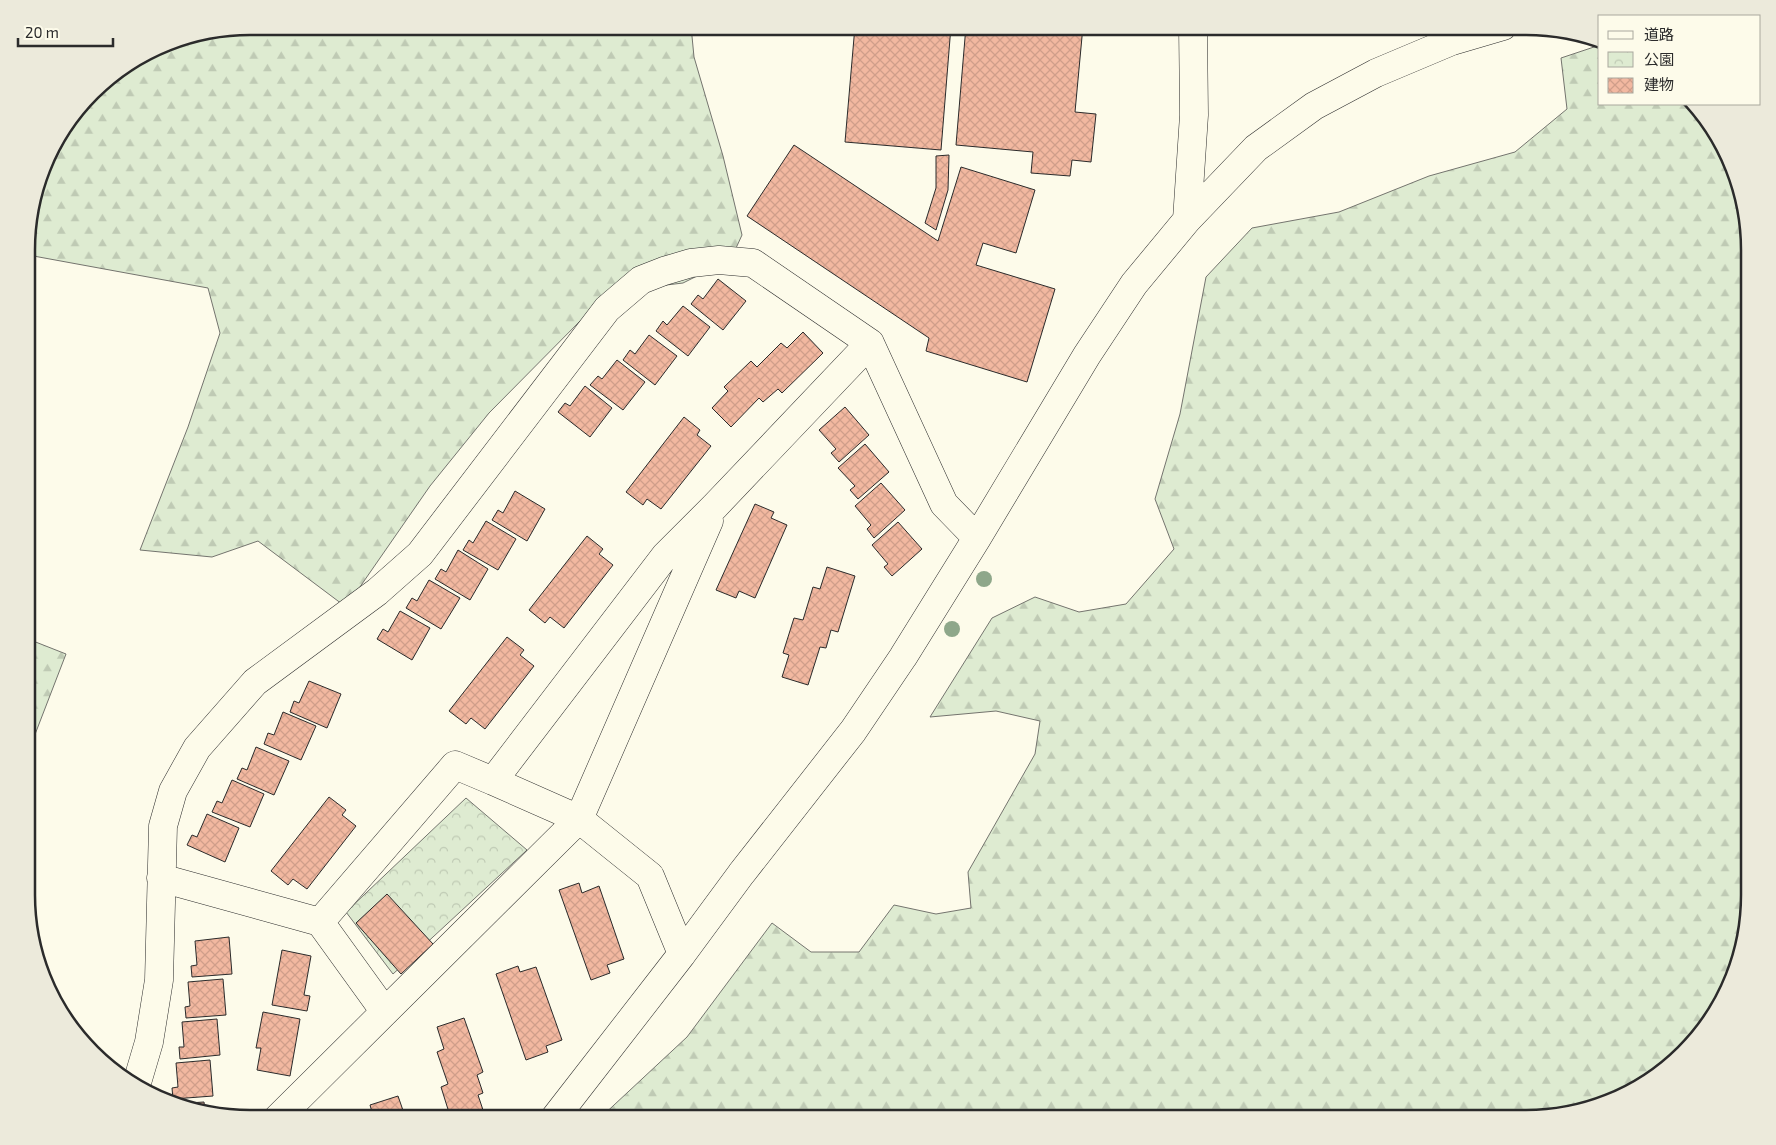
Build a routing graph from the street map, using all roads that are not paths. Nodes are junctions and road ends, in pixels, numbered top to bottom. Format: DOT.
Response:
graph roads {
  1 [pos="1194,35"];
  2 [pos="1474,35"];
  3 [pos="1187,220"];
  4 [pos="870,343"];
  5 [pos="715,506"];
  6 [pos="978,538"];
  7 [pos="493,781"];
  8 [pos="579,819"];
  9 [pos="161,878"];
  10 [pos="320,922"];
  11 [pos="682,954"];
  12 [pos="384,1012"];
  13 [pos="138,1079"];
  14 [pos="286,1110"];
  15 [pos="561,1110"];
  1 -- 3 [label="street"];
  2 -- 3 [label="street"];
  3 -- 6 [label="street"];
  4 -- 5 [label="street"];
  4 -- 6 [label="street"];
  4 -- 9 [label="street"];
  5 -- 7 [label="street"];
  5 -- 8 [label="street"];
  6 -- 11 [label="street"];
  7 -- 8 [label="street"];
  7 -- 10 [label="street"];
  8 -- 11 [label="street"];
  8 -- 12 [label="street"];
  9 -- 10 [label="street"];
  9 -- 13 [label="street"];
  10 -- 12 [label="street"];
  11 -- 15 [label="street"];
  12 -- 14 [label="street"];
}
